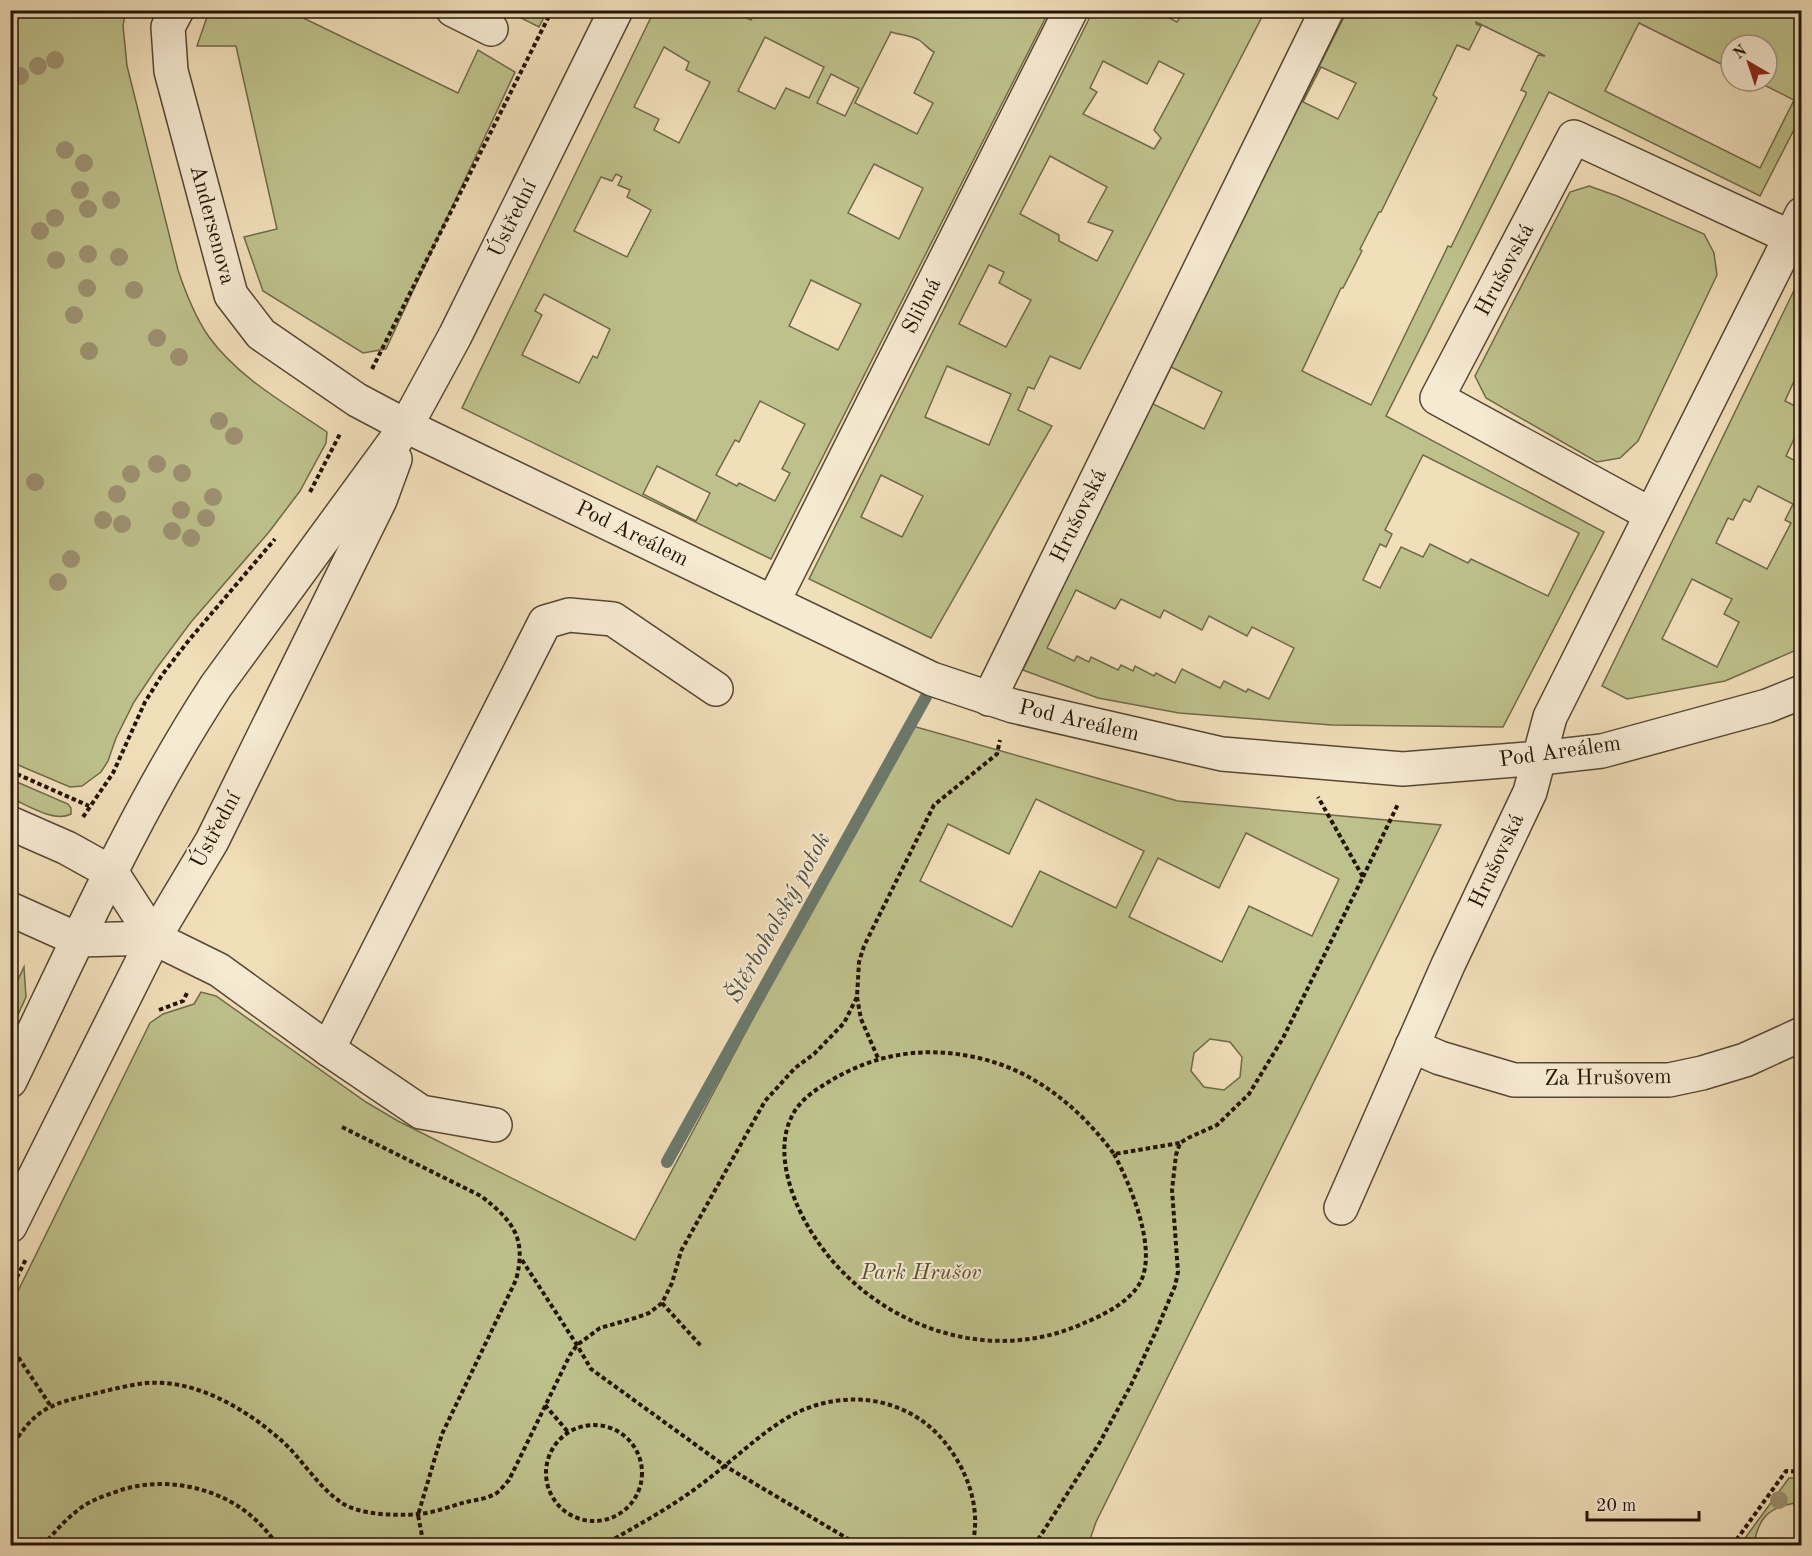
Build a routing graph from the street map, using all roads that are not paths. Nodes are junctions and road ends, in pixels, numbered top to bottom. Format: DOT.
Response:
graph roads {
  1 [pos="177,10"];
  2 [pos="453,10"];
  3 [pos="616,10"];
  4 [pos="1071,10"];
  5 [pos="1327,10"];
  6 [pos="491,29"];
  7 [pos="1796,225"];
  8 [pos="406,426"];
  9 [pos="1650,514"];
  10 [pos="773,602"];
  11 [pos="716,689"];
  12 [pos="1802,692"];
  13 [pos="980,696"];
  14 [pos="1540,758"];
  15 [pos="10,823"];
  16 [pos="112,873"];
  17 [pos="10,909"];
  18 [pos="154,938"];
  19 [pos="79,940"];
  20 [pos="1802,1034"];
  21 [pos="1412,1046"];
  22 [pos="328,1049"];
  23 [pos="10,1081"];
  24 [pos="495,1125"];
  25 [pos="1341,1208"];
  26 [pos="10,1226"];
  1 -- 8 [label="street, Andersenova"];
  2 -- 6 [label="street"];
  3 -- 8 [label="street, Ústřední"];
  4 -- 10 [label="street, Slibná"];
  5 -- 13 [label="street, Hrušovská"];
  7 -- 9 [label="street, Hrušovská"];
  7 -- 9 [label="street, Hrušovská"];
  8 -- 10 [label="street, Pod Areálem"];
  8 -- 16 [label="street, Ústřední"];
  8 -- 18 [label="street, Ústřední"];
  9 -- 14 [label="street, Hrušovská"];
  10 -- 13 [label="street, Pod Areálem"];
  11 -- 22 [label="street"];
  12 -- 14 [label="street, Pod Areálem"];
  13 -- 14 [label="street, Pod Areálem"];
  14 -- 21 [label="street, Hrušovská"];
  15 -- 16 [label="street"];
  16 -- 18 [label="street"];
  16 -- 19 [label="street, Ústřední"];
  17 -- 19 [label="street"];
  18 -- 19 [label="street"];
  18 -- 22 [label="street"];
  18 -- 26 [label="street, Ústřední"];
  19 -- 23 [label="street, Ústřední"];
  20 -- 21 [label="street, Za Hrušovem"];
  21 -- 25 [label="street, Hrušovská"];
  22 -- 24 [label="street"];
}
